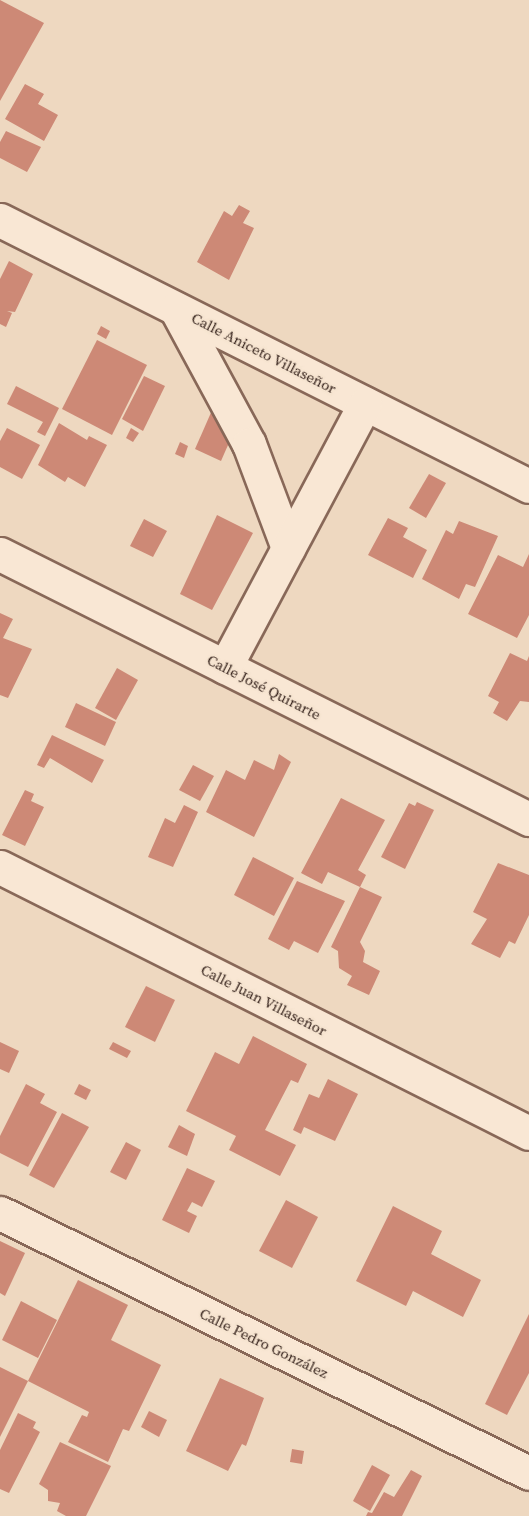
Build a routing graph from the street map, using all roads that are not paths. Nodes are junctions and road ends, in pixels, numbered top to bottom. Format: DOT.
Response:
graph roads {
  1 [pos="0,220"];
  2 [pos="177,309"];
  3 [pos="365,404"];
  4 [pos="529,486"];
  5 [pos="288,548"];
  6 [pos="0,554"];
  7 [pos="225,667"];
  8 [pos="529,819"];
  9 [pos="0,867"];
  10 [pos="529,1133"];
  11 [pos="0,1214"];
  12 [pos="529,1473"];
  1 -- 2 [label="street, Calle Aniceto Villaseñor"];
  2 -- 3 [label="street, Calle Aniceto Villaseñor"];
  2 -- 5 [label="street"];
  3 -- 4 [label="street, Calle Aniceto Villaseñor"];
  3 -- 5 [label="street"];
  5 -- 7 [label="street"];
  6 -- 7 [label="street, Calle José Quirarte"];
  7 -- 8 [label="street, Calle José Quirarte"];
  9 -- 10 [label="street, Calle Juan Villaseñor"];
  11 -- 12 [label="street, Calle Pedro González"];
}
